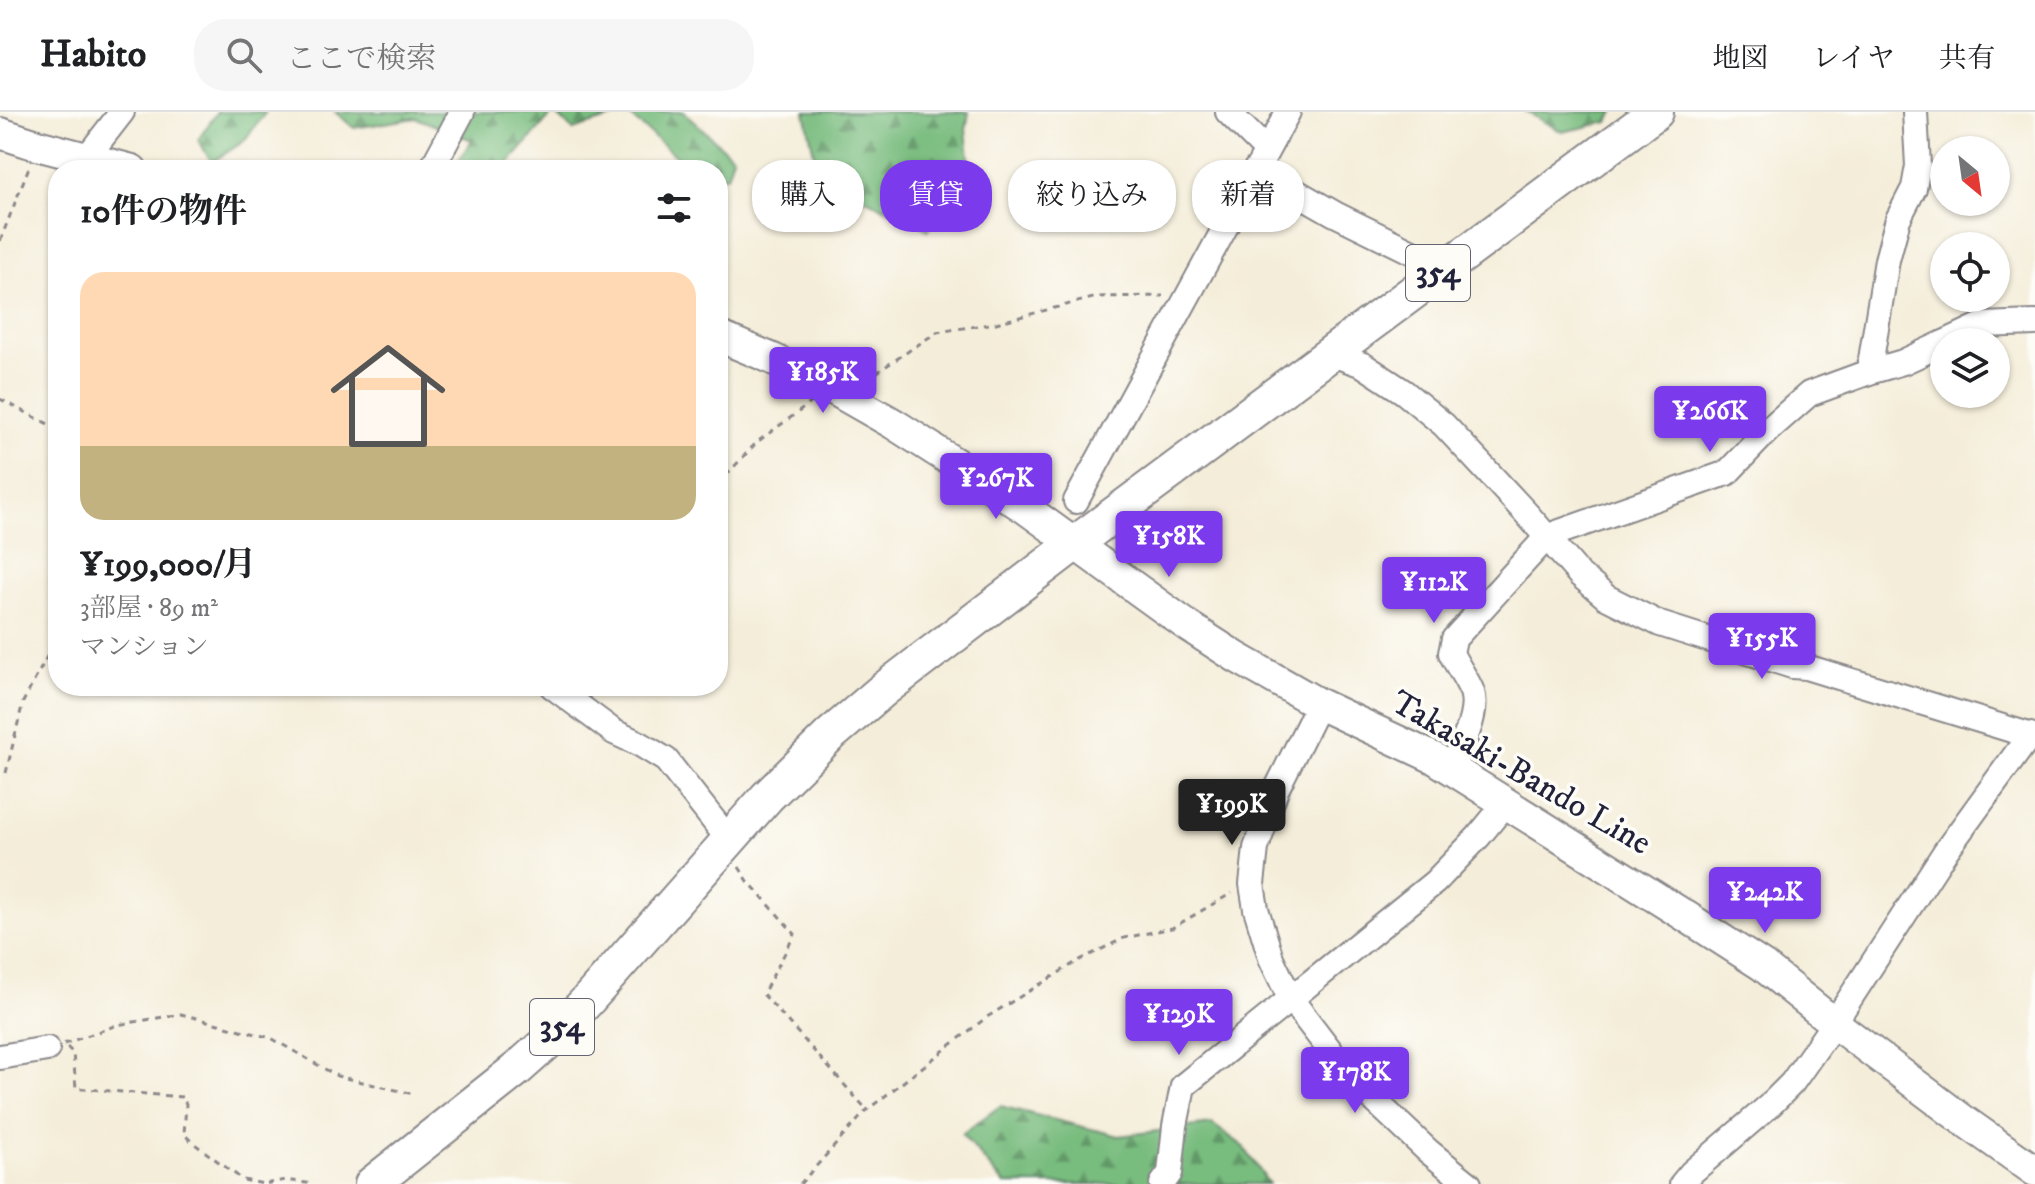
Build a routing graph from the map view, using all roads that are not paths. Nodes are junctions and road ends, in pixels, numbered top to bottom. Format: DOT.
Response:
graph roads {
  1 [pos="122,112"];
  2 [pos="462,112"];
  3 [pos="1228,112"];
  4 [pos="1288,112"];
  5 [pos="1656,112"];
  6 [pos="1915,112"];
  7 [pos="0,133"];
  8 [pos="87,157"];
  9 [pos="97,160"];
  10 [pos="436,160"];
  11 [pos="1261,160"];
  12 [pos="1304,191"];
  13 [pos="1222,232"];
  14 [pos="1445,268"];
  15 [pos="2035,323"];
  16 [pos="1975,328"];
  17 [pos="728,340"];
  18 [pos="1930,349"];
  19 [pos="1329,353"];
  20 [pos="1869,372"];
  21 [pos="1076,501"];
  22 [pos="1546,538"];
  23 [pos="1074,544"];
  24 [pos="565,696"];
  25 [pos="1319,704"];
  26 [pos="2032,736"];
  27 [pos="1449,768"];
  28 [pos="1506,803"];
  29 [pos="727,844"];
  30 [pos="1290,998"];
  31 [pos="1834,1023"];
  32 [pos="55,1047"];
  33 [pos="0,1057"];
  34 [pos="2035,1171"];
  35 [pos="372,1184"];
  36 [pos="1162,1184"];
  37 [pos="1469,1184"];
  38 [pos="1682,1184"];
  1 -- 8 [label="street"];
  2 -- 10 [label="street"];
  3 -- 11 [label="street"];
  4 -- 11 [label="street"];
  5 -- 14 [label="highway, 354"];
  6 -- 20 [label="street"];
  7 -- 8 [label="main road"];
  8 -- 9 [label="main road"];
  12 -- 14 [label="street"];
  13 -- 21 [label="street"];
  14 -- 19 [label="highway, 354"];
  15 -- 16 [label="street"];
  17 -- 23 [label="main road, Takasaki-Bando Line"];
  18 -- 20 [label="street"];
  19 -- 22 [label="street"];
  19 -- 23 [label="highway, 354"];
  20 -- 22 [label="street"];
  22 -- 26 [label="street"];
  22 -- 27 [label="street"];
  23 -- 25 [label="main road, Takasaki-Bando Line"];
  23 -- 29 [label="highway, 354"];
  24 -- 29 [label="street"];
  25 -- 27 [label="main road, Takasaki-Bando Line"];
  25 -- 30 [label="street"];
  26 -- 31 [label="street"];
  27 -- 28 [label="main road, Takasaki-Bando Line"];
  28 -- 30 [label="street"];
  28 -- 31 [label="main road, Takasaki-Bando Line"];
  29 -- 35 [label="highway, 354"];
  30 -- 36 [label="street"];
  30 -- 37 [label="street"];
  31 -- 34 [label="main road, Takasaki-Bando Line"];
  31 -- 38 [label="street"];
  32 -- 33 [label="street"];
}
